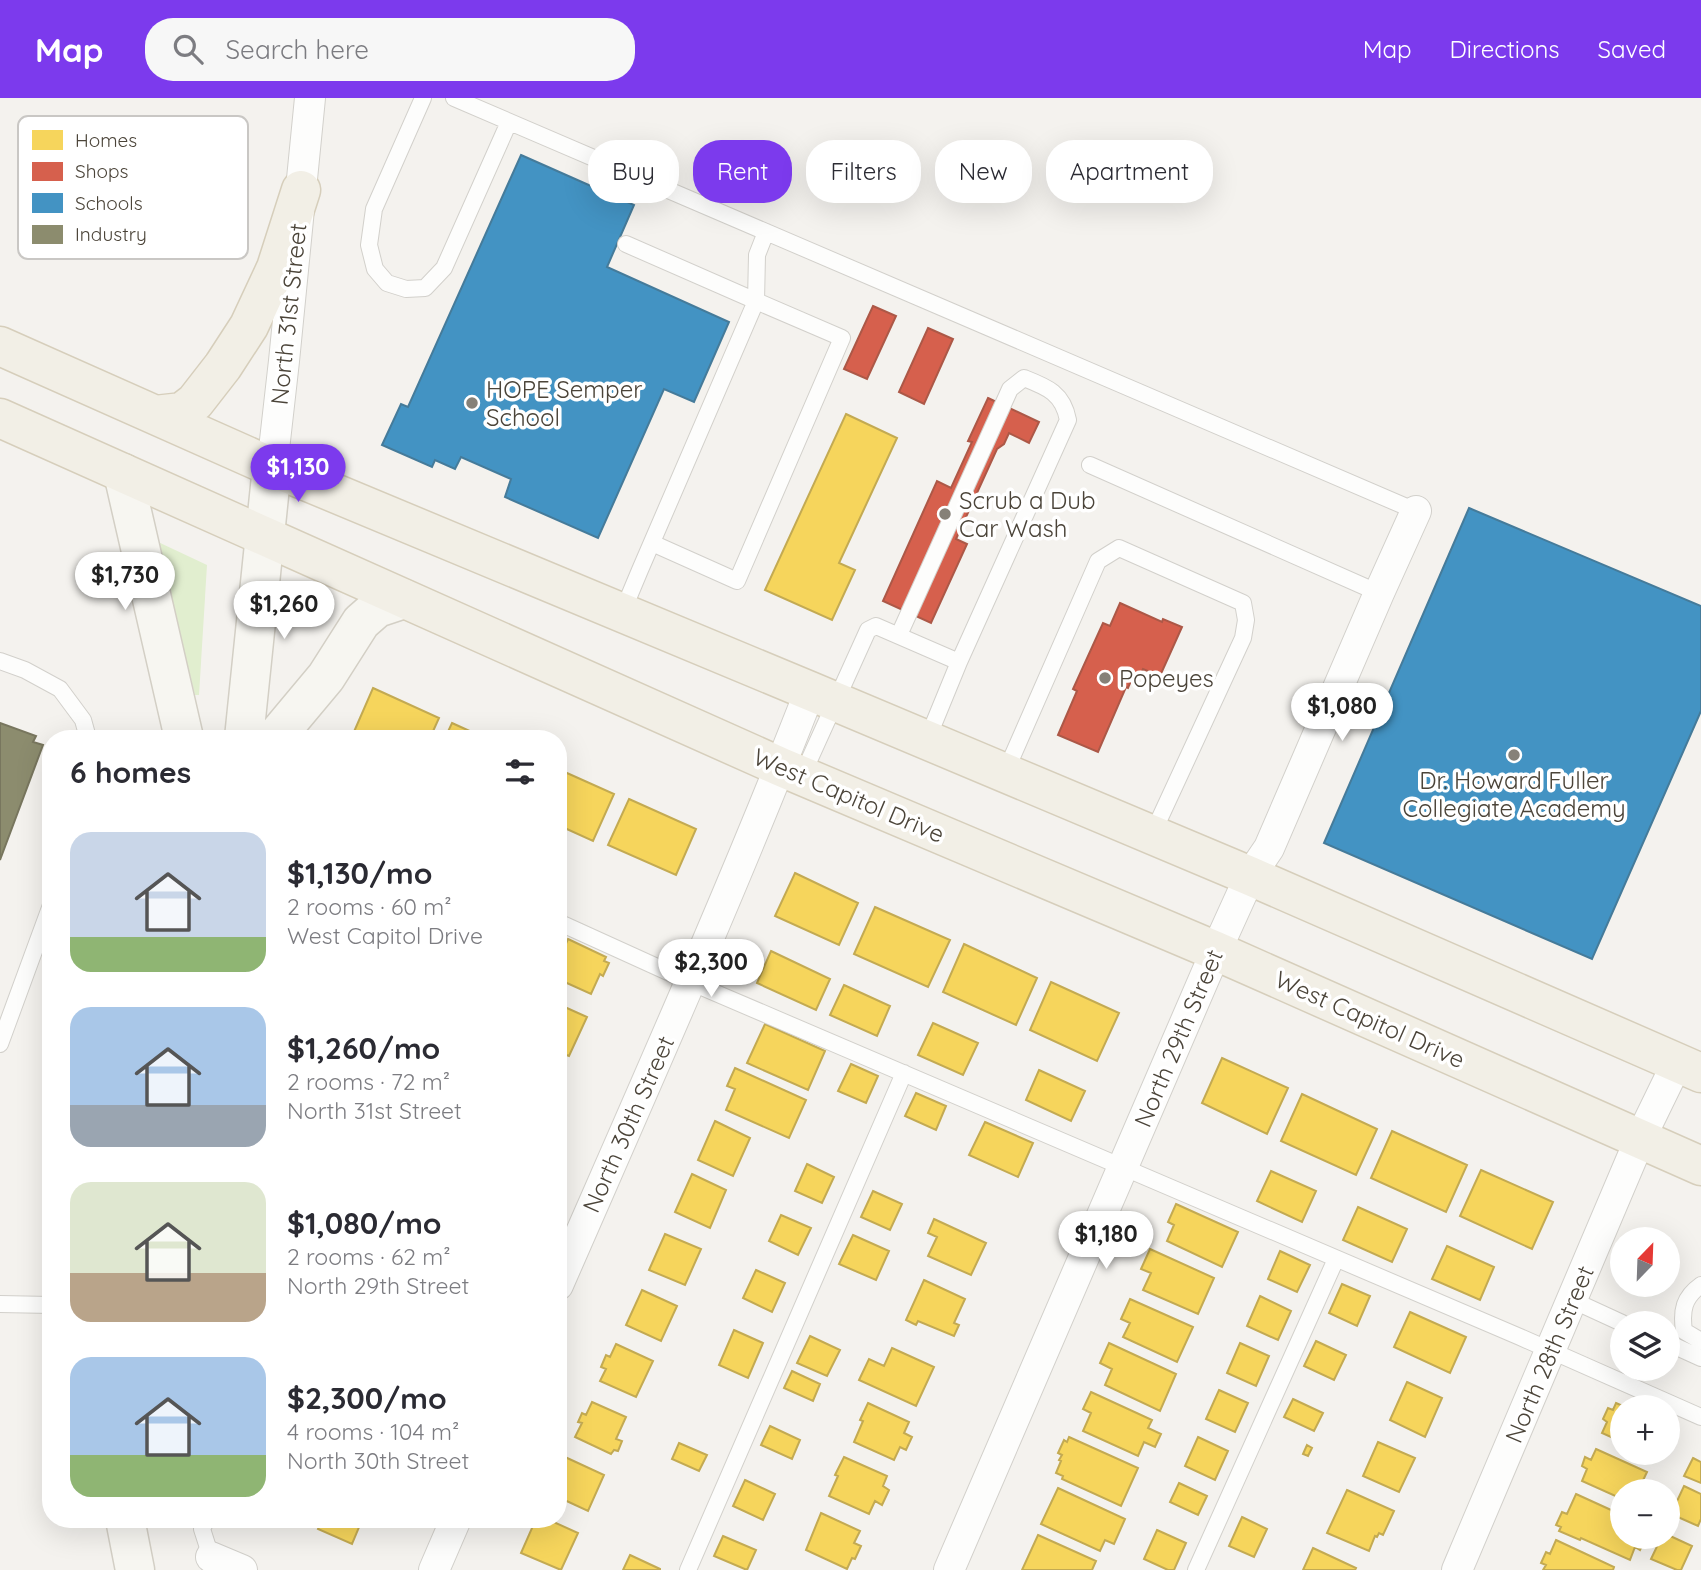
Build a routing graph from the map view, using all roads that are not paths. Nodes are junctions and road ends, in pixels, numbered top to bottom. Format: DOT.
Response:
graph roads {
  1 [pos="310,98"];
  2 [pos="423,98"];
  3 [pos="454,98"];
  4 [pos="509,122"];
  5 [pos="301,190"];
  6 [pos="766,232"];
  7 [pos="626,244"];
  8 [pos="757,301"];
  9 [pos="0,346"];
  10 [pos="155,415"];
  11 [pos="0,418"];
  12 [pos="1090,465"];
  13 [pos="272,467"];
  14 [pos="123,473"];
  15 [pos="1416,511"];
  16 [pos="265,537"];
  17 [pos="652,543"];
  18 [pos="1379,593"];
  19 [pos="404,598"];
  20 [pos="622,612"];
  21 [pos="899,635"];
  22 [pos="0,661"];
  23 [pos="959,662"];
  24 [pos="823,696"];
  25 [pos="86,730"];
  26 [pos="182,730"];
  27 [pos="245,730"];
  28 [pos="282,730"];
  29 [pos="927,740"];
  30 [pos="791,771"];
  31 [pos="1005,773"];
  32 [pos="1152,835"];
  33 [pos="1250,876"];
  34 [pos="567,926"];
  35 [pos="42,930"];
  36 [pos="1216,951"];
  37 [pos="690,982"];
  38 [pos="0,1044"];
  39 [pos="1689,1068"];
  40 [pos="904,1073"];
  41 [pos="1640,1139"];
  42 [pos="1701,1166"];
  43 [pos="1123,1167"];
  44 [pos="1336,1259"];
  45 [pos="567,1264"];
  46 [pos="1701,1284"];
  47 [pos="1572,1300"];
  48 [pos="0,1304"];
  49 [pos="42,1305"];
  50 [pos="1610,1317"];
  51 [pos="1701,1341"];
  52 [pos="1680,1348"];
  53 [pos="1550,1351"];
  54 [pos="1701,1358"];
  55 [pos="1701,1418"];
  56 [pos="127,1528"];
  57 [pos="202,1528"];
  58 [pos="452,1528"];
  59 [pos="211,1557"];
  60 [pos="135,1570"];
  61 [pos="242,1570"];
  62 [pos="434,1570"];
  63 [pos="688,1570"];
  64 [pos="949,1570"];
  65 [pos="1196,1570"];
  66 [pos="1457,1570"];
  1 -- 5 [label="street, North 31st Street"];
  2 -- 4 [label="lane"];
  3 -- 4 [label="lane"];
  4 -- 6 [label="lane"];
  5 -- 10 [label="main road"];
  5 -- 13 [label="street, North 31st Street"];
  6 -- 8 [label="lane"];
  6 -- 15 [label="lane"];
  7 -- 8 [label="lane"];
  8 -- 17 [label="lane"];
  8 -- 17 [label="lane"];
  9 -- 10 [label="main road"];
  10 -- 13 [label="main road"];
  11 -- 14 [label="main road, West Capitol Drive"];
  12 -- 18 [label="lane"];
  13 -- 16 [label="main road, North 31st Street"];
  13 -- 20 [label="main road"];
  14 -- 16 [label="main road, West Capitol Drive"];
  14 -- 26 [label="main road"];
  15 -- 18 [label="street, North 29th Street"];
  16 -- 19 [label="main road, West Capitol Drive"];
  16 -- 27 [label="main road, North 31st Street"];
  17 -- 20 [label="lane"];
  18 -- 33 [label="street, North 29th Street"];
  19 -- 28 [label="main road"];
  19 -- 30 [label="main road, West Capitol Drive"];
  20 -- 24 [label="main road"];
  21 -- 23 [label="lane"];
  21 -- 23 [label="lane"];
  21 -- 24 [label="lane"];
  22 -- 25 [label="lane"];
  23 -- 29 [label="lane"];
  24 -- 29 [label="main road"];
  24 -- 30 [label="street, North 30th Street"];
  29 -- 31 [label="main road"];
  30 -- 36 [label="main road, West Capitol Drive"];
  30 -- 37 [label="street, North 30th Street"];
  31 -- 32 [label="main road"];
  31 -- 32 [label="lane"];
  32 -- 33 [label="main road"];
  33 -- 36 [label="street, North 29th Street"];
  33 -- 39 [label="main road"];
  34 -- 37 [label="lane"];
  35 -- 38 [label="lane"];
  36 -- 41 [label="main road, West Capitol Drive"];
  36 -- 43 [label="street, North 29th Street"];
  37 -- 40 [label="lane"];
  37 -- 45 [label="street, North 30th Street"];
  39 -- 41 [label="street, North 28th Street"];
  40 -- 43 [label="lane"];
  40 -- 63 [label="lane"];
  41 -- 42 [label="main road, West Capitol Drive"];
  41 -- 47 [label="street, North 28th Street"];
  43 -- 44 [label="lane"];
  43 -- 64 [label="street, North 29th Street"];
  44 -- 53 [label="lane"];
  44 -- 65 [label="lane"];
  46 -- 51 [label="lane"];
  47 -- 50 [label="lane"];
  47 -- 53 [label="street, North 28th Street"];
  48 -- 49 [label="lane"];
  52 -- 54 [label="lane"];
  53 -- 55 [label="lane"];
  53 -- 66 [label="street, North 28th Street"];
  56 -- 60 [label="main road"];
  57 -- 59 [label="lane"];
  58 -- 62 [label="street"];
  59 -- 61 [label="street"];
}
